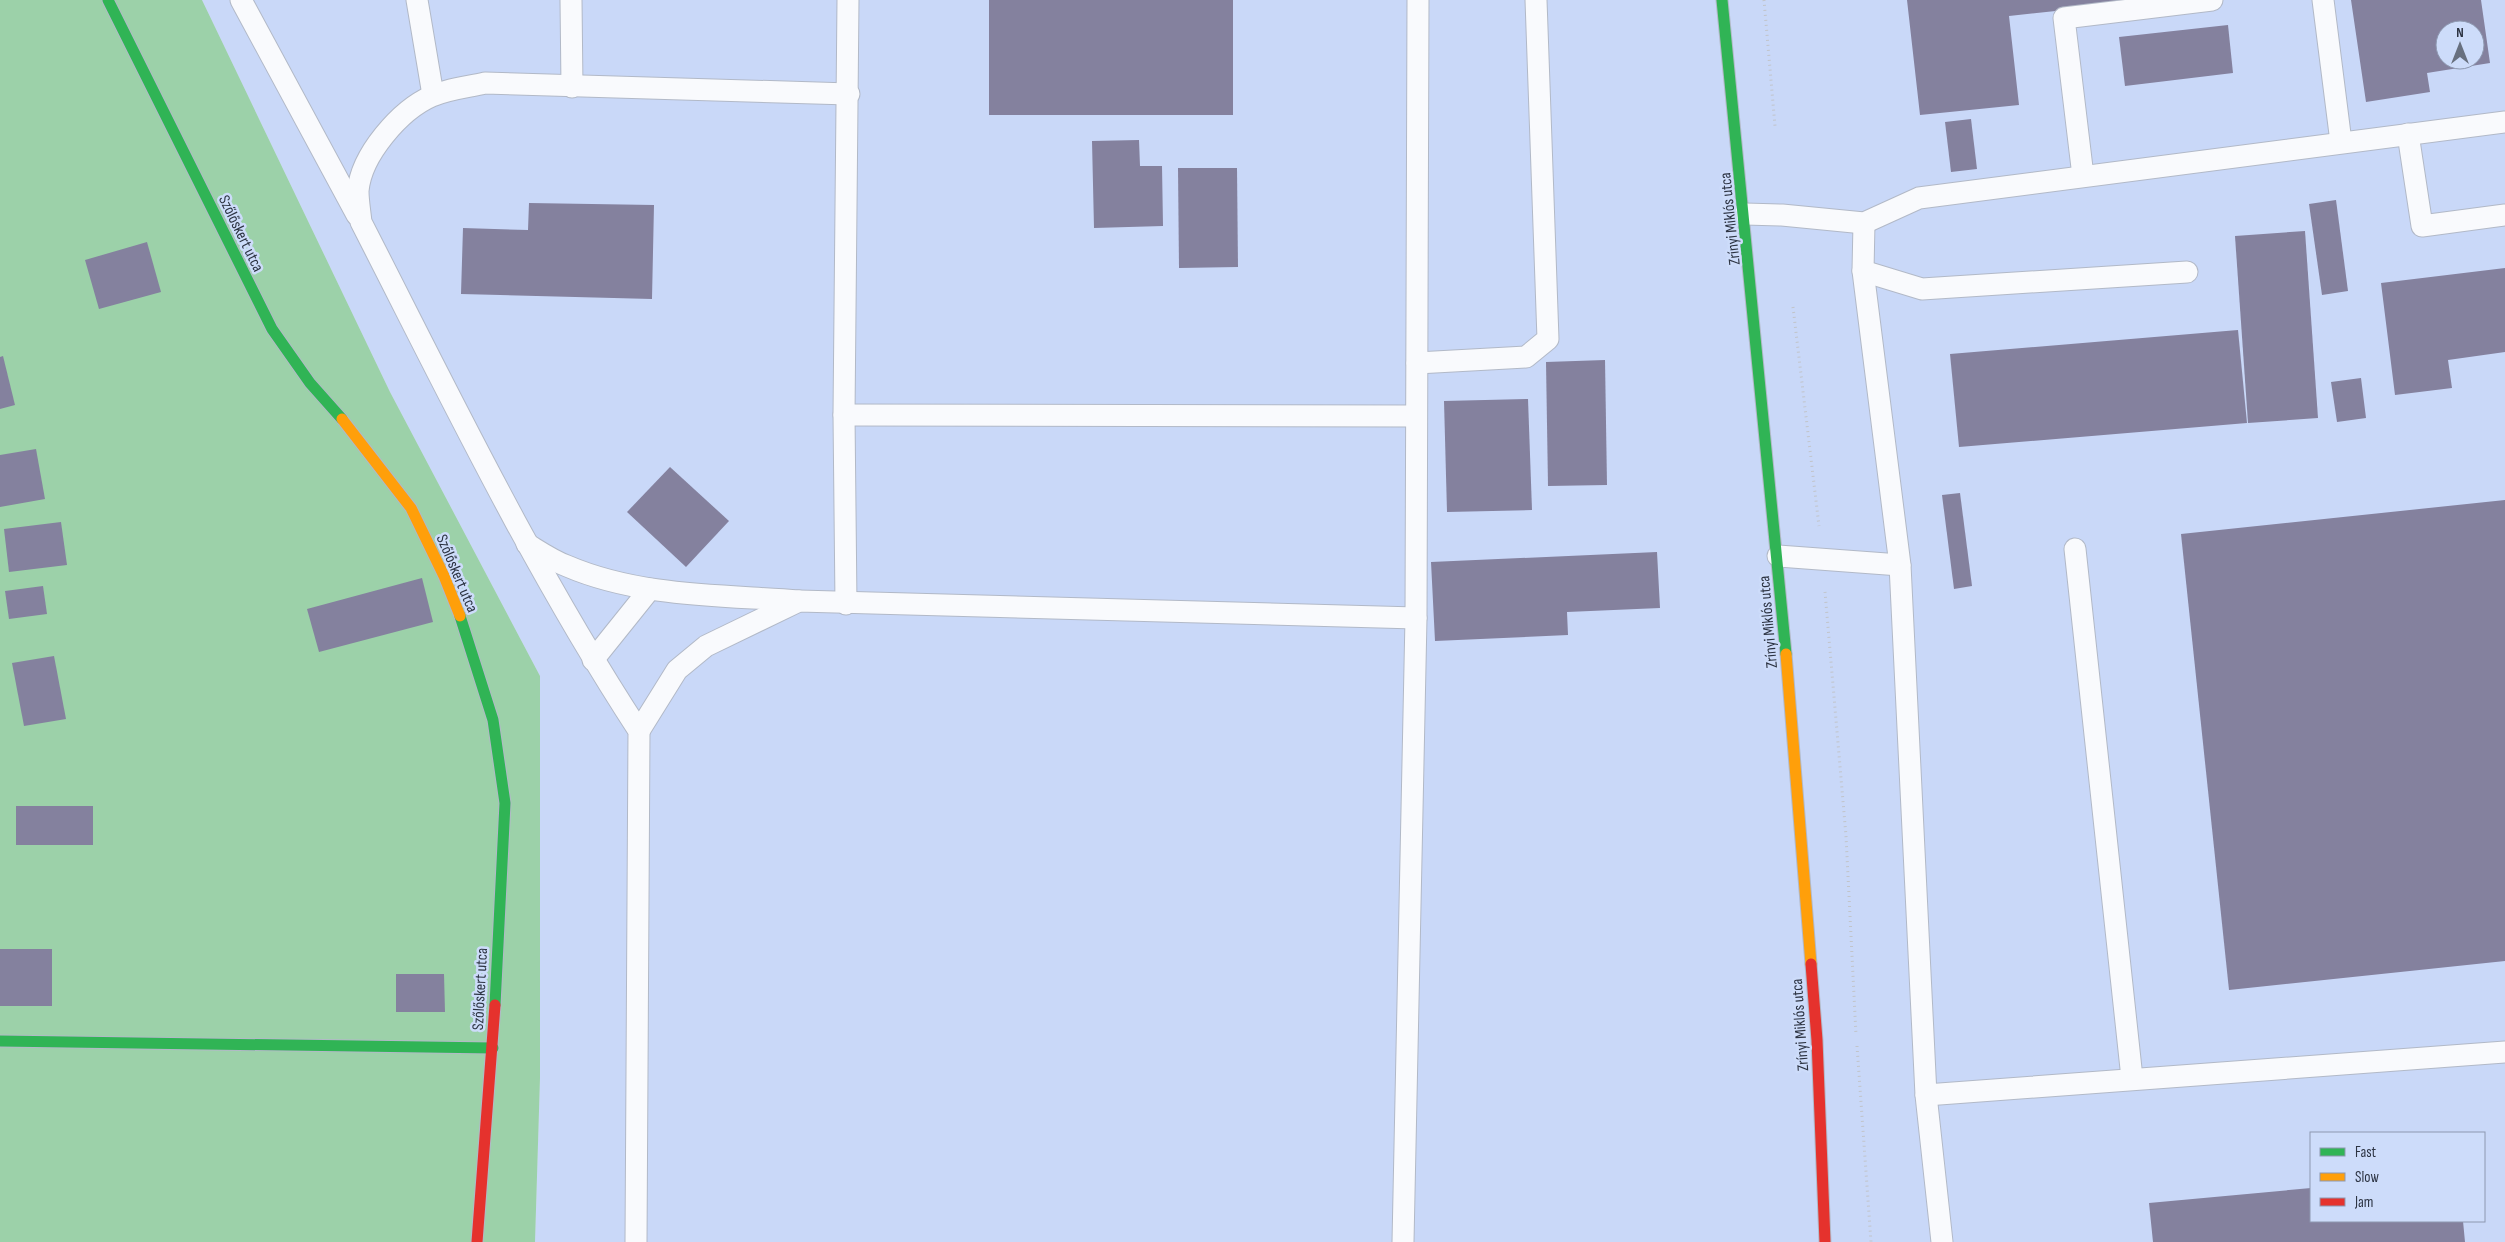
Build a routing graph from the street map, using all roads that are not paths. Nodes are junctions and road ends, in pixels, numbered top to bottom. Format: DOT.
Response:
graph roads {
  1 [pos="108,0"];
  2 [pos="241,0"];
  3 [pos="417,0"];
  4 [pos="571,0"];
  5 [pos="848,0"];
  6 [pos="1418,0"];
  7 [pos="1536,0"];
  8 [pos="1722,0"];
  9 [pos="2212,0"];
  10 [pos="2323,0"];
  11 [pos="572,87"];
  12 [pos="849,94"];
  13 [pos="433,95"];
  14 [pos="2505,122"];
  15 [pos="2408,134"];
  16 [pos="2341,142"];
  17 [pos="2083,176"];
  18 [pos="1745,214"];
  19 [pos="2505,216"];
  20 [pos="361,222"];
  21 [pos="1864,223"];
  22 [pos="1862,271"];
  23 [pos="2187,272"];
  24 [pos="1417,363"];
  25 [pos="844,415"];
  26 [pos="1416,416"];
  27 [pos="527,544"];
  28 [pos="2075,549"];
  29 [pos="1778,556"];
  30 [pos="1900,565"];
  31 [pos="650,589"];
  32 [pos="799,601"];
  33 [pos="846,604"];
  34 [pos="1416,618"];
  35 [pos="593,660"];
  36 [pos="639,731"];
  37 [pos="0,1041"];
  38 [pos="493,1048"];
  39 [pos="2505,1052"];
  40 [pos="2132,1078"];
  41 [pos="1926,1095"];
  42 [pos="477,1242"];
  43 [pos="636,1242"];
  44 [pos="1403,1242"];
  45 [pos="1825,1242"];
  46 [pos="1942,1242"];
  1 -- 38 [label="street, Szőlőskert utca"];
  2 -- 20 [label="lane"];
  3 -- 13 [label="lane"];
  4 -- 11 [label="lane"];
  5 -- 12 [label="lane"];
  6 -- 24 [label="lane"];
  7 -- 24 [label="lane"];
  8 -- 18 [label="street, Zrínyi Miklós utca"];
  9 -- 17 [label="lane"];
  10 -- 16 [label="lane"];
  11 -- 12 [label="lane"];
  11 -- 13 [label="lane"];
  12 -- 25 [label="lane"];
  13 -- 20 [label="lane"];
  14 -- 15 [label="lane"];
  15 -- 16 [label="lane"];
  15 -- 19 [label="lane"];
  16 -- 17 [label="lane"];
  17 -- 21 [label="lane"];
  18 -- 21 [label="lane"];
  18 -- 29 [label="street, Zrínyi Miklós utca"];
  20 -- 27 [label="lane"];
  21 -- 22 [label="lane"];
  22 -- 23 [label="lane"];
  22 -- 30 [label="lane"];
  24 -- 26 [label="lane"];
  25 -- 26 [label="lane"];
  25 -- 33 [label="lane"];
  26 -- 34 [label="lane"];
  27 -- 31 [label="lane"];
  27 -- 35 [label="lane"];
  28 -- 40 [label="lane"];
  29 -- 30 [label="lane"];
  29 -- 45 [label="street, Zrínyi Miklós utca"];
  30 -- 41 [label="lane"];
  31 -- 32 [label="lane"];
  31 -- 35 [label="lane"];
  32 -- 33 [label="lane"];
  32 -- 36 [label="lane"];
  33 -- 34 [label="lane"];
  34 -- 44 [label="lane"];
  35 -- 36 [label="lane"];
  36 -- 43 [label="lane"];
  37 -- 38 [label="street"];
  38 -- 42 [label="street, Szőlőskert utca"];
  39 -- 40 [label="lane"];
  40 -- 41 [label="lane"];
  41 -- 46 [label="lane"];
}
